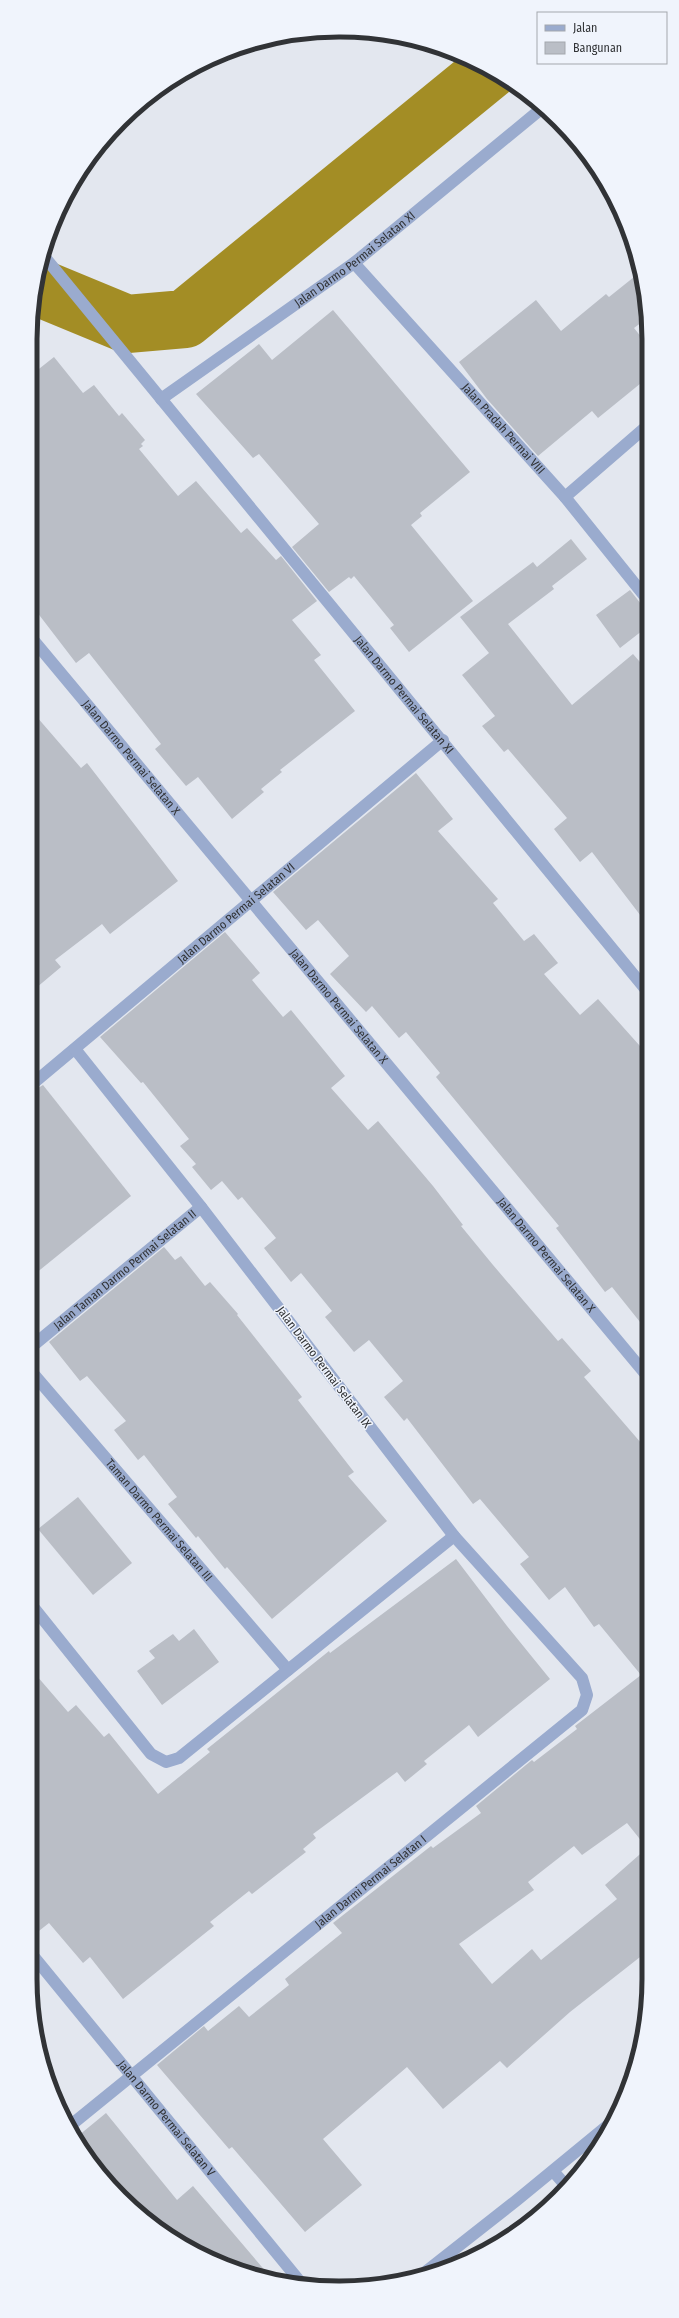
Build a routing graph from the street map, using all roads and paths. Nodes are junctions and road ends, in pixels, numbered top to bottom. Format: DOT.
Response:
graph roads {
  1 [pos="538,111"];
  2 [pos="47,260"];
  3 [pos="354,263"];
  4 [pos="160,399"];
  5 [pos="642,430"];
  6 [pos="565,497"];
  7 [pos="642,593"];
  8 [pos="37,644"];
  9 [pos="443,740"];
  10 [pos="252,901"];
  11 [pos="642,984"];
  12 [pos="75,1049"];
  13 [pos="37,1080"];
  14 [pos="201,1207"];
  15 [pos="37,1342"];
  16 [pos="642,1370"];
  17 [pos="37,1378"];
  18 [pos="454,1536"];
  19 [pos="37,1612"];
  20 [pos="288,1670"];
  21 [pos="582,1678"];
  22 [pos="37,1960"];
  23 [pos="132,2075"];
  24 [pos="74,2123"];
  25 [pos="600,2132"];
  26 [pos="553,2170"];
  27 [pos="563,2182"];
  28 [pos="432,2267"];
  29 [pos="297,2278"];
  1 -- 3 [label="street, Jalan Darmo Permai Selatan XI"];
  2 -- 4 [label="street, Jalan Darmo Permai Selatan XI"];
  3 -- 4 [label="street, Jalan Darmo Permai Selatan XI"];
  3 -- 6 [label="street, Jalan Pradah Permai VIII"];
  4 -- 9 [label="street, Jalan Darmo Permai Selatan XI"];
  5 -- 6 [label="street"];
  6 -- 7 [label="street, Jalan Pradah Permai VIII"];
  8 -- 10 [label="street, Jalan Darmo Permai Selatan X"];
  9 -- 10 [label="street, Jalan Darmo Permai Selatan VI"];
  9 -- 11 [label="street, Jalan Darmo Permai Selatan XI"];
  10 -- 12 [label="street, Jalan Darmo Permai Selatan VI"];
  10 -- 16 [label="street, Jalan Darmo Permai Selatan X"];
  12 -- 13 [label="street, Jalan Darmo Permai Selatan VI"];
  12 -- 14 [label="street, Jalan Darmo Permai Selatan IX"];
  14 -- 15 [label="street, Jalan Taman Darmo Permai Selatan II"];
  14 -- 18 [label="street, Jalan Darmo Permai Selatan IX"];
  17 -- 20 [label="street, Taman Darmo Permai Selatan III"];
  18 -- 20 [label="street"];
  18 -- 21 [label="street, Jalan Darmo Permai Selatan IX"];
  19 -- 20 [label="street"];
  21 -- 23 [label="street, Jalan Darmi Permai Selatan I"];
  22 -- 23 [label="street, Jalan Darmo Permai Selatan V"];
  23 -- 24 [label="street, Jalan Darmi Permai Selatan I"];
  23 -- 29 [label="street, Jalan Darmo Permai Selatan V"];
  25 -- 26 [label="street"];
  26 -- 27 [label="street"];
  26 -- 28 [label="street"];
}
